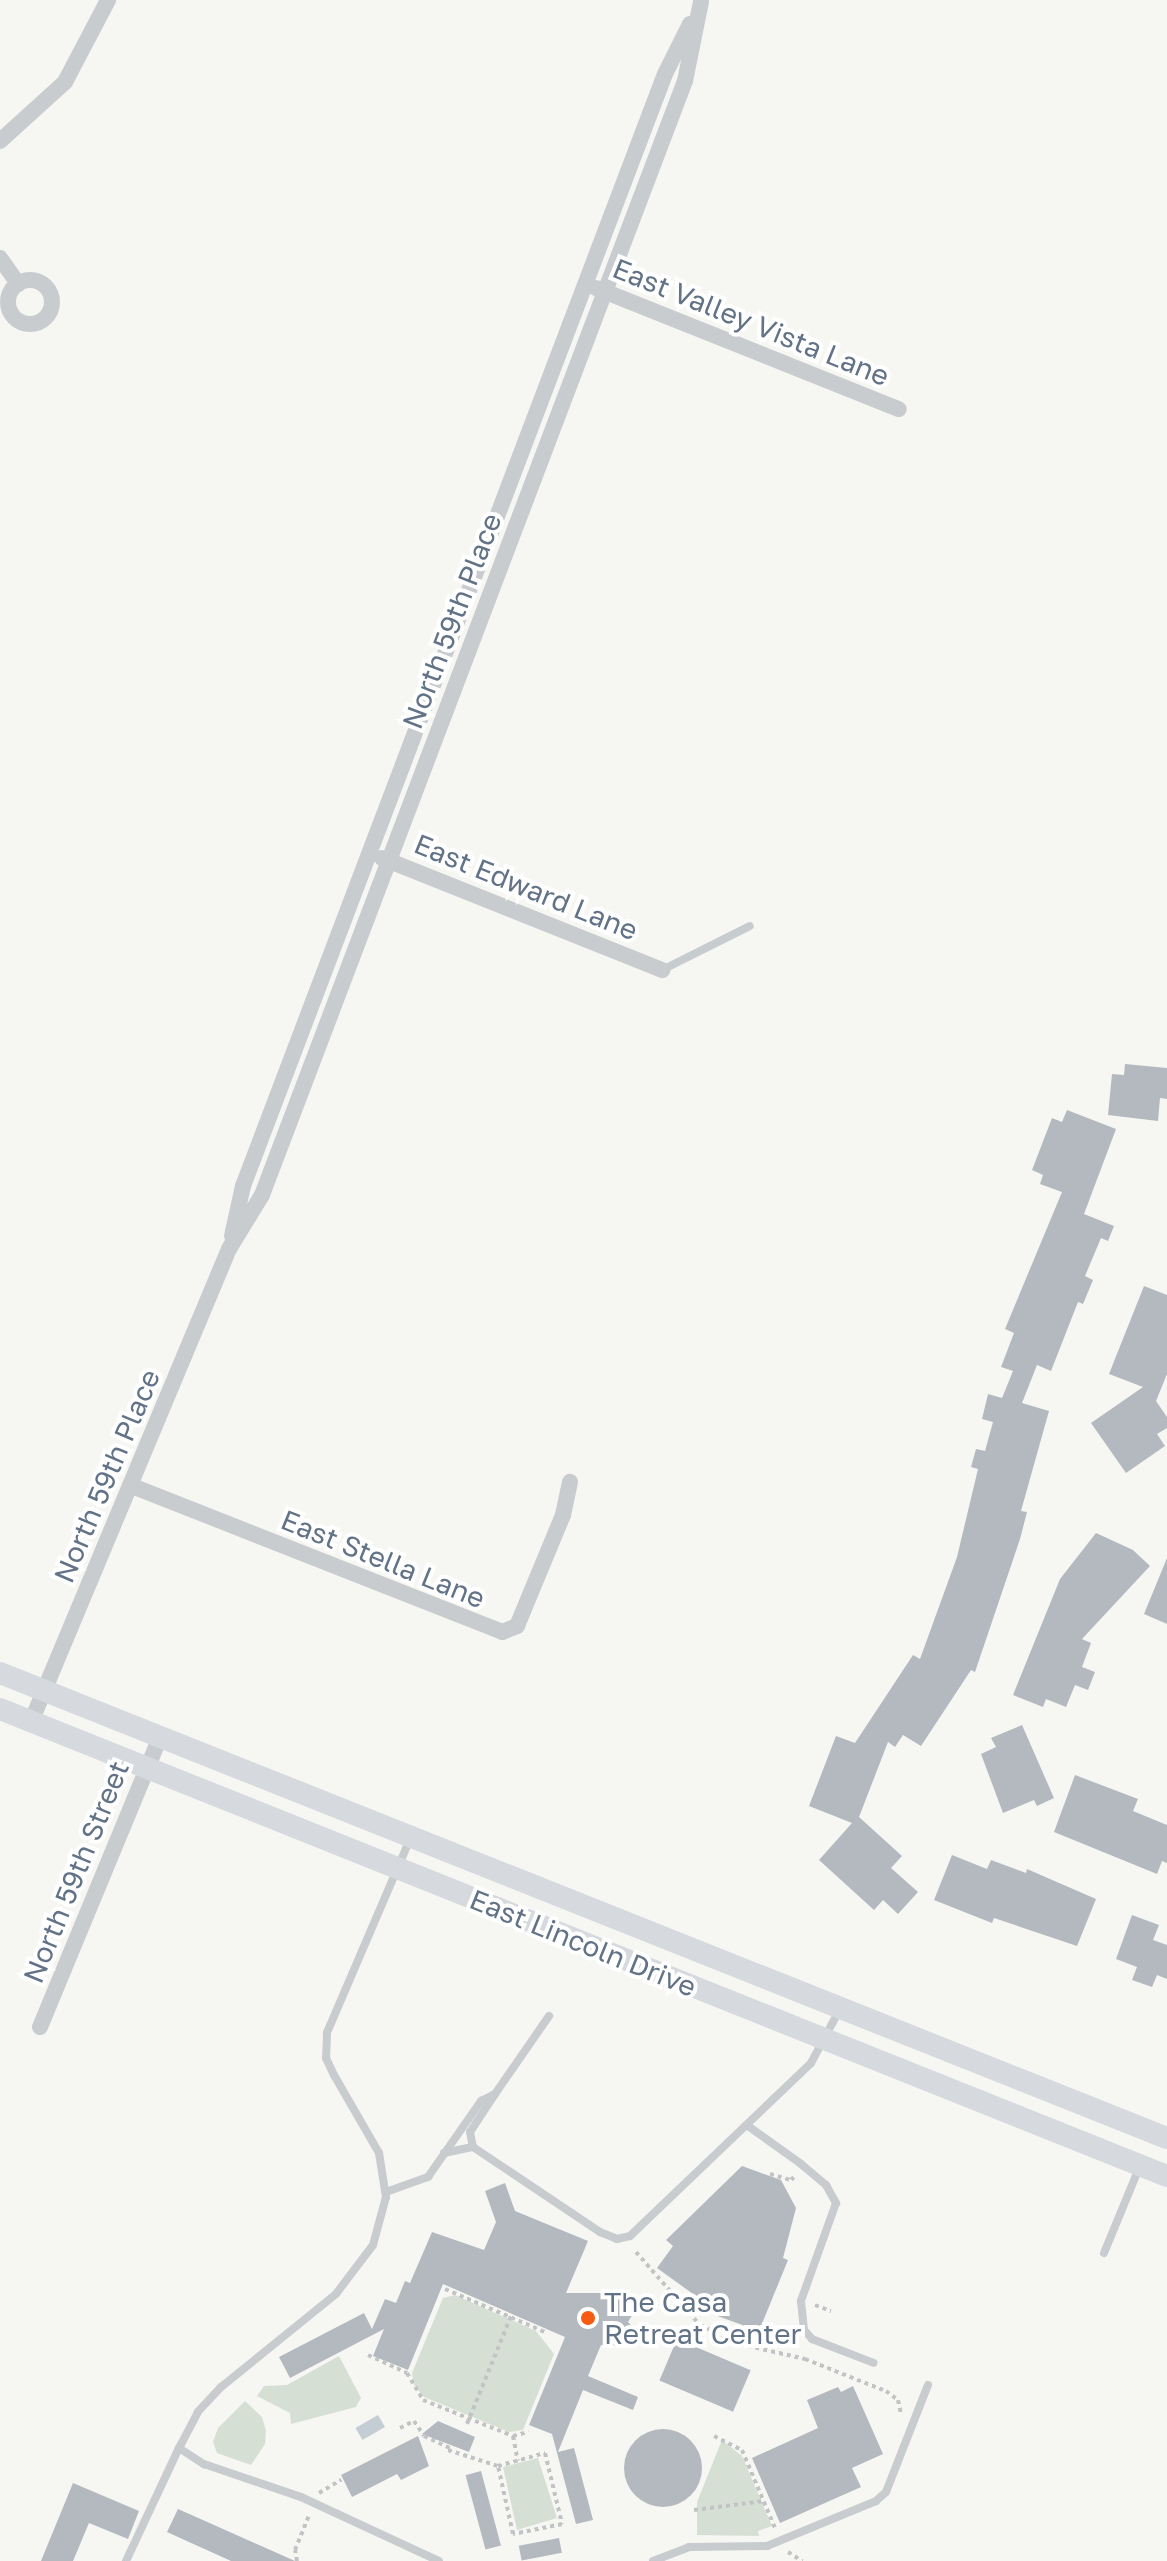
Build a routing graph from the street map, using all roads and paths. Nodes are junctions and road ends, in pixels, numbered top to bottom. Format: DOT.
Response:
graph roads {
  1 [pos="108,0"];
  2 [pos="701,1"];
  3 [pos="0,141"];
  4 [pos="0,258"];
  5 [pos="584,283"];
  6 [pos="18,284"];
  7 [pos="604,291"];
  8 [pos="899,409"];
  9 [pos="370,853"];
  10 [pos="389,861"];
  11 [pos="750,926"];
  12 [pos="662,970"];
  13 [pos="229,1249"];
  14 [pos="570,1482"];
  15 [pos="132,1486"];
  16 [pos="0,1673"];
  17 [pos="44,1692"];
  18 [pos="0,1709"];
  19 [pos="31,1722"];
  20 [pos="160,1737"];
  21 [pos="147,1769"];
  22 [pos="410,1838"];
  23 [pos="397,1869"];
  24 [pos="840,2008"];
  25 [pos="549,2016"];
  26 [pos="40,2027"];
  27 [pos="826,2040"];
  28 [pos="495,2094"];
  29 [pos="748,2126"];
  30 [pos="1167,2138"];
  31 [pos="473,2147"];
  32 [pos="444,2153"];
  33 [pos="1140,2165"];
  34 [pos="770,2174"];
  35 [pos="795,2176"];
  36 [pos="1167,2176"];
  37 [pos="386,2192"];
  38 [pos="636,2252"];
  39 [pos="1104,2253"];
  40 [pos="445,2289"];
  41 [pos="511,2315"];
  42 [pos="545,2332"];
  43 [pos="368,2355"];
  44 [pos="874,2363"];
  45 [pos="928,2385"];
  46 [pos="468,2422"];
  47 [pos="901,2422"];
  48 [pos="400,2428"];
  49 [pos="528,2432"];
  50 [pos="513,2436"];
  51 [pos="714,2436"];
  52 [pos="179,2448"];
  53 [pos="518,2461"];
  54 [pos="498,2466"];
  55 [pos="764,2501"];
  56 [pos="694,2510"];
  57 [pos="789,2522"];
  58 [pos="775,2528"];
  59 [pos="774,2544"];
  60 [pos="126,2561"];
  61 [pos="439,2561"];
  62 [pos="653,2561"];
  63 [pos="802,2561"];
  1 -- 3 [label="street"];
  2 -- 5 [label="street, North 59th Place"];
  2 -- 7 [label="street, North 59th Place"];
  4 -- 6 [label="street"];
  5 -- 7 [label="street, East Valley Vista Lane"];
  5 -- 9 [label="street, North 59th Place"];
  7 -- 8 [label="street, East Valley Vista Lane"];
  7 -- 10 [label="street, North 59th Place"];
  9 -- 10 [label="street, East Edward Lane"];
  9 -- 13 [label="street, North 59th Place"];
  10 -- 12 [label="street, East Edward Lane"];
  10 -- 13 [label="street, North 59th Place"];
  11 -- 12 [label="lane"];
  13 -- 15 [label="street, North 59th Place"];
  14 -- 15 [label="street, East Stella Lane"];
  15 -- 17 [label="street, North 59th Place"];
  16 -- 17 [label="main road, East Lincoln Drive"];
  17 -- 19 [label="street, North 59th Place"];
  17 -- 20 [label="main road, East Lincoln Drive"];
  18 -- 19 [label="main road, East Lincoln Drive"];
  19 -- 21 [label="main road, East Lincoln Drive"];
  20 -- 21 [label="street, North 59th Street"];
  20 -- 22 [label="main road, East Lincoln Drive"];
  21 -- 23 [label="main road, East Lincoln Drive"];
  21 -- 26 [label="street, North 59th Street"];
  22 -- 23 [label="lane"];
  22 -- 24 [label="main road, East Lincoln Drive"];
  23 -- 27 [label="main road, East Lincoln Drive"];
  23 -- 37 [label="lane"];
  24 -- 27 [label="lane"];
  24 -- 30 [label="main road, East Lincoln Drive"];
  25 -- 28 [label="lane"];
  27 -- 29 [label="lane"];
  27 -- 33 [label="main road, East Lincoln Drive"];
  28 -- 31 [label="lane"];
  28 -- 32 [label="lane"];
  29 -- 31 [label="lane"];
  29 -- 44 [label="lane"];
  31 -- 32 [label="lane"];
  32 -- 37 [label="lane"];
  33 -- 36 [label="main road, East Lincoln Drive"];
  33 -- 39 [label="lane"];
  34 -- 35 [label="path"];
  37 -- 52 [label="lane"];
  38 -- 47 [label="path"];
  40 -- 41 [label="path"];
  41 -- 42 [label="path"];
  41 -- 46 [label="path"];
  43 -- 46 [label="path"];
  45 -- 59 [label="lane"];
  46 -- 50 [label="path"];
  48 -- 54 [label="path"];
  49 -- 50 [label="path"];
  50 -- 53 [label="path"];
  51 -- 55 [label="path"];
  52 -- 60 [label="lane"];
  52 -- 61 [label="lane"];
  53 -- 54 [label="path"];
  53 -- 54 [label="path"];
  55 -- 56 [label="path"];
  55 -- 58 [label="path"];
  57 -- 58 [label="path"];
  58 -- 59 [label="path"];
  59 -- 62 [label="lane"];
  59 -- 63 [label="path"];
}
